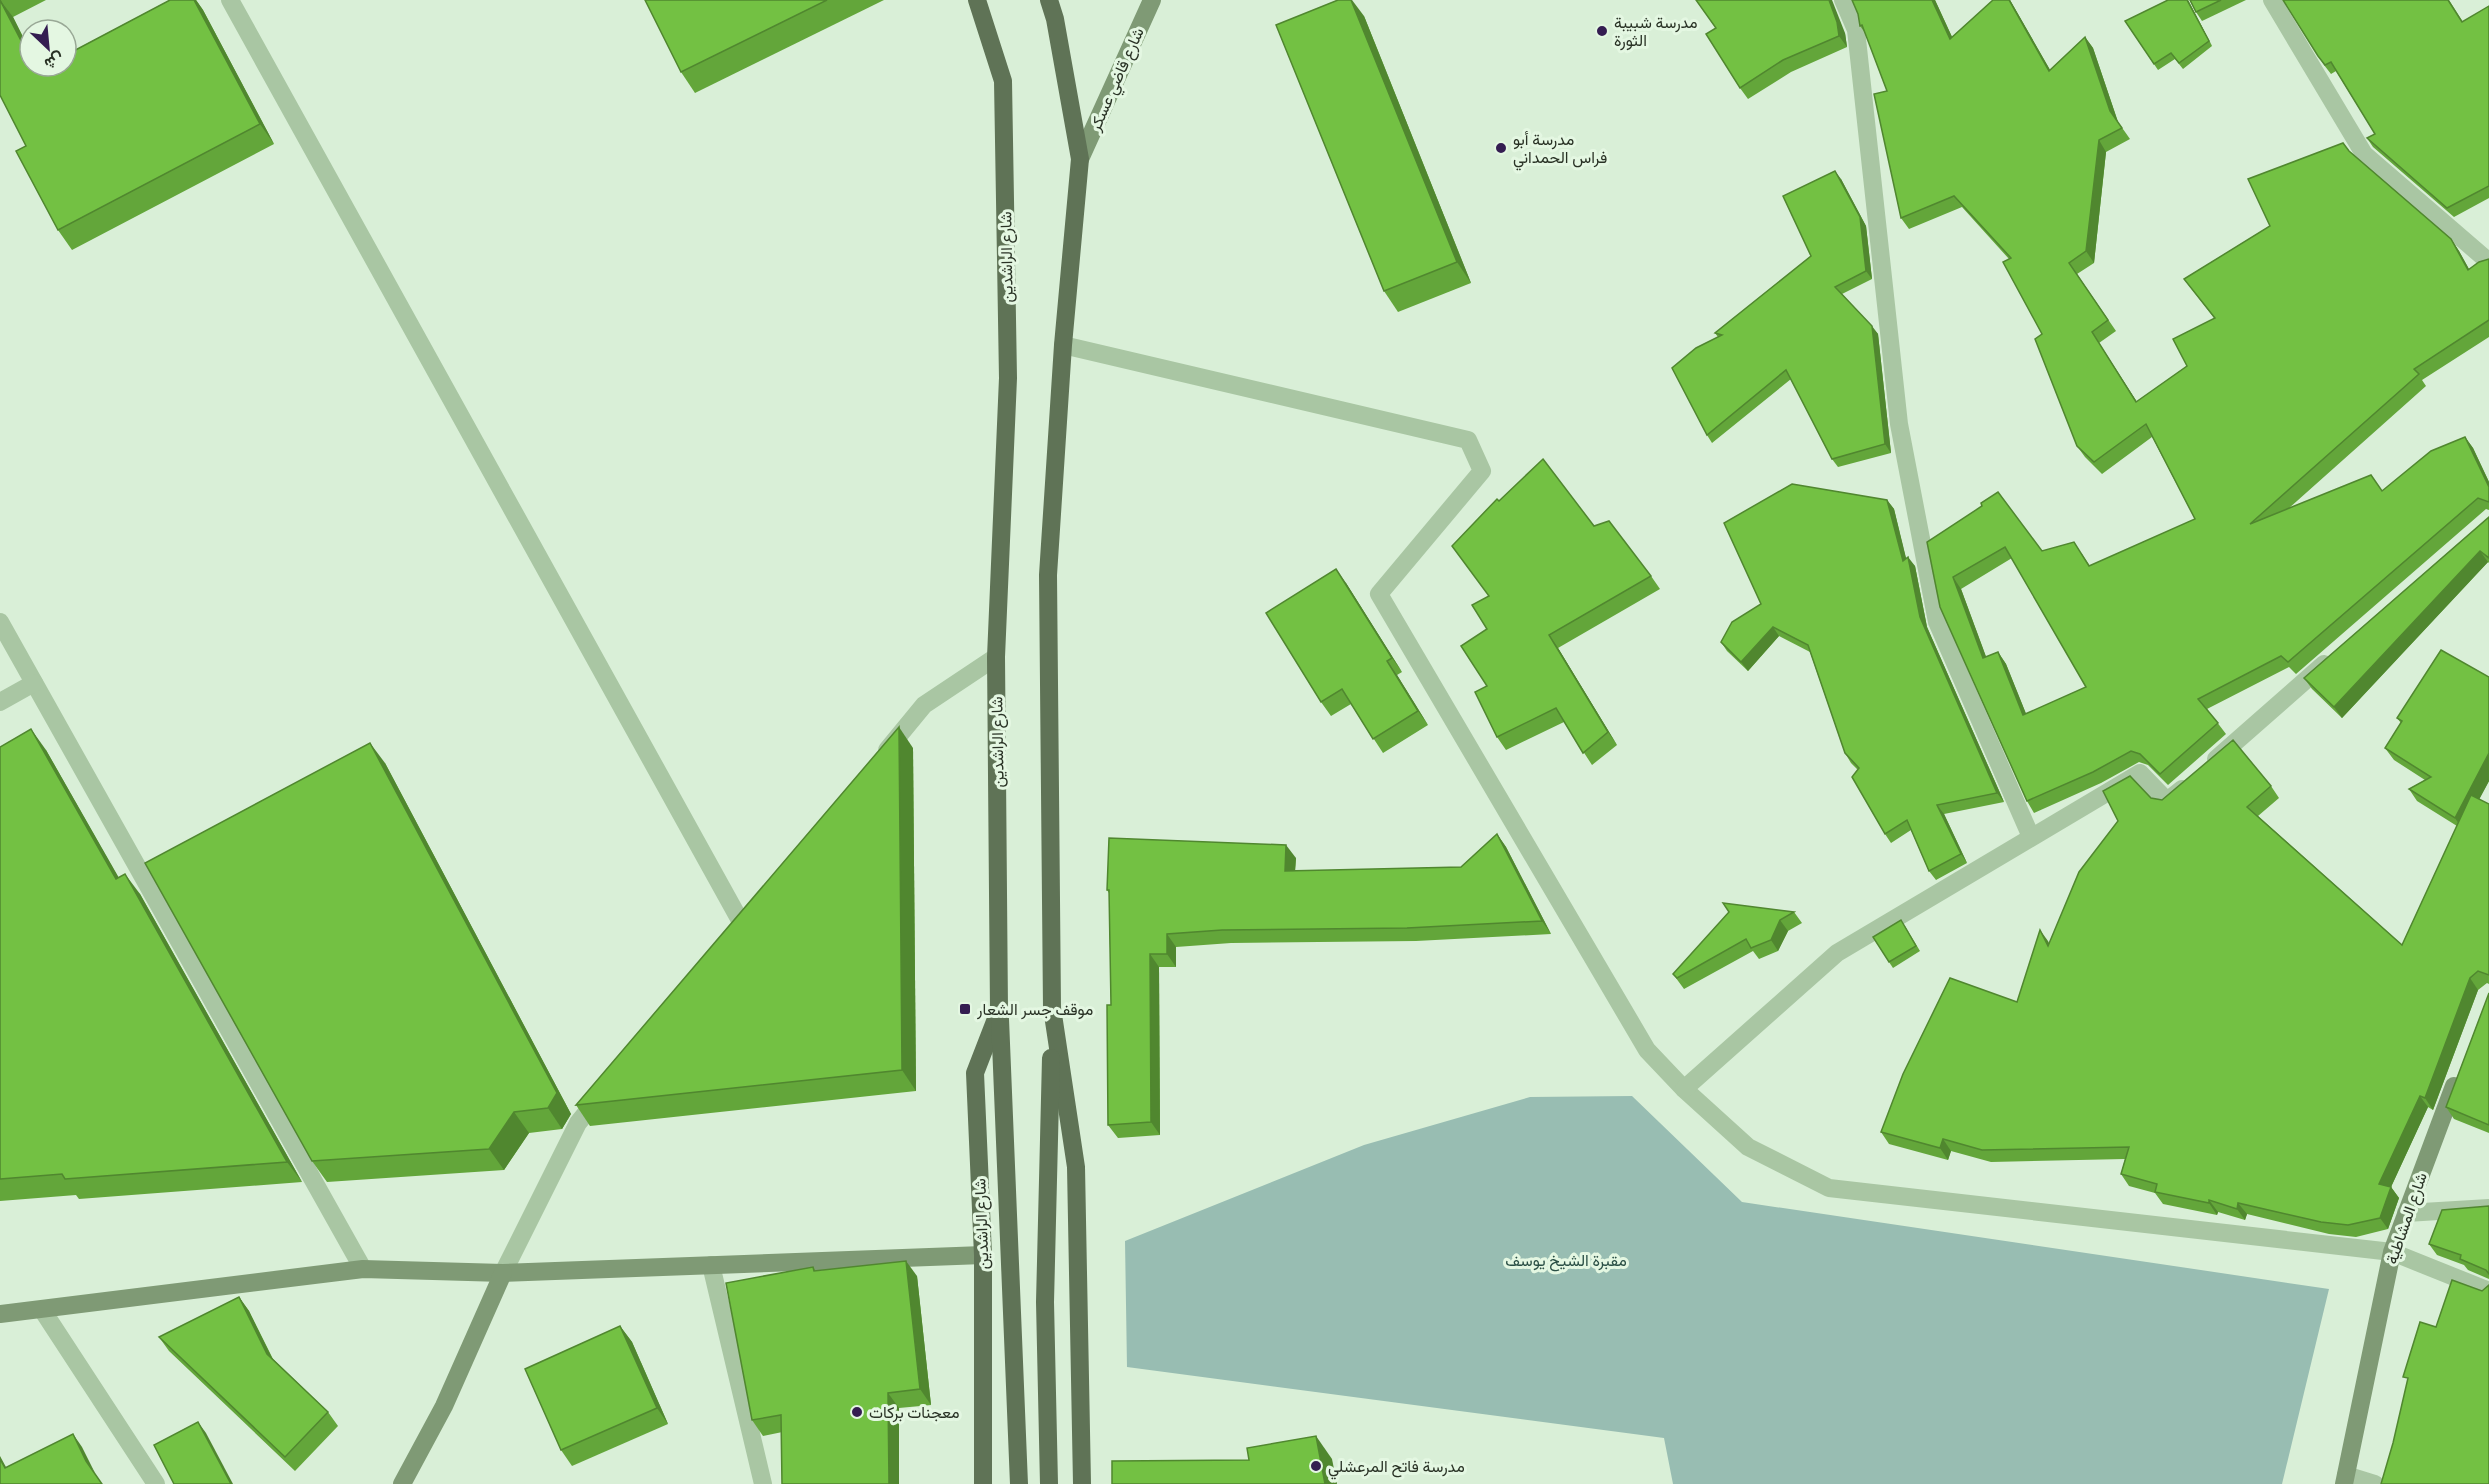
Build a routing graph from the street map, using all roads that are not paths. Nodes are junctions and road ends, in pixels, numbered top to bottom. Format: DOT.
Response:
graph roads {
  1 [pos="230,0"];
  2 [pos="977,0"];
  3 [pos="1049,0"];
  4 [pos="1152,0"];
  5 [pos="1843,0"];
  6 [pos="2272,0"];
  7 [pos="1080,159"];
  8 [pos="2489,262"];
  9 [pos="1063,345"];
  10 [pos="0,622"];
  11 [pos="2337,653"];
  12 [pos="996,657"];
  13 [pos="34,683"];
  14 [pos="0,702"];
  15 [pos="879,760"];
  16 [pos="2031,837"];
  17 [pos="757,906"];
  18 [pos="742,924"];
  19 [pos="727,942"];
  20 [pos="1052,1008"];
  21 [pos="999,1011"];
  22 [pos="2460,1071"];
  23 [pos="608,1087"];
  24 [pos="1684,1089"];
  25 [pos="2489,1208"];
  26 [pos="2406,1213"];
  27 [pos="2392,1252"];
  28 [pos="983,1255"];
  29 [pos="711,1265"];
  30 [pos="363,1269"];
  31 [pos="503,1273"];
  32 [pos="2489,1291"];
  33 [pos="43,1311"];
  34 [pos="0,1314"];
  35 [pos="2345,1479"];
  36 [pos="156,1484"];
  37 [pos="402,1484"];
  38 [pos="762,1484"];
  39 [pos="983,1484"];
  40 [pos="1019,1484"];
  41 [pos="1049,1484"];
  42 [pos="1082,1484"];
  43 [pos="2375,1484"];
  1 -- 18 [label="street"];
  2 -- 12 [label="main road, شارع الراشدين"];
  3 -- 7 [label="main road"];
  4 -- 7 [label="main road, شارع قاضي عسكر"];
  5 -- 16 [label="street"];
  6 -- 8 [label="street"];
  7 -- 9 [label="main road"];
  9 -- 20 [label="main road"];
  9 -- 24 [label="street"];
  10 -- 13 [label="street"];
  11 -- 16 [label="street"];
  12 -- 15 [label="street"];
  12 -- 21 [label="main road, شارع الراشدين"];
  13 -- 14 [label="street"];
  13 -- 30 [label="street"];
  16 -- 24 [label="street"];
  17 -- 18 [label="street"];
  18 -- 19 [label="street"];
  20 -- 41 [label="main road"];
  20 -- 42 [label="main road"];
  21 -- 28 [label="main road, شارع الراشدين"];
  21 -- 40 [label="main road"];
  22 -- 26 [label="main road, شارع المشاطية"];
  23 -- 31 [label="street"];
  24 -- 27 [label="street"];
  25 -- 26 [label="street"];
  26 -- 27 [label="main road, شارع المشاطية"];
  27 -- 32 [label="street"];
  27 -- 35 [label="main road, شارع المشاطية"];
  28 -- 29 [label="main road"];
  28 -- 39 [label="main road, شارع الراشدين"];
  29 -- 31 [label="main road"];
  29 -- 38 [label="street"];
  30 -- 31 [label="main road"];
  30 -- 33 [label="main road"];
  31 -- 37 [label="main road"];
  33 -- 34 [label="main road"];
  33 -- 36 [label="street"];
  35 -- 43 [label="street"];
}
